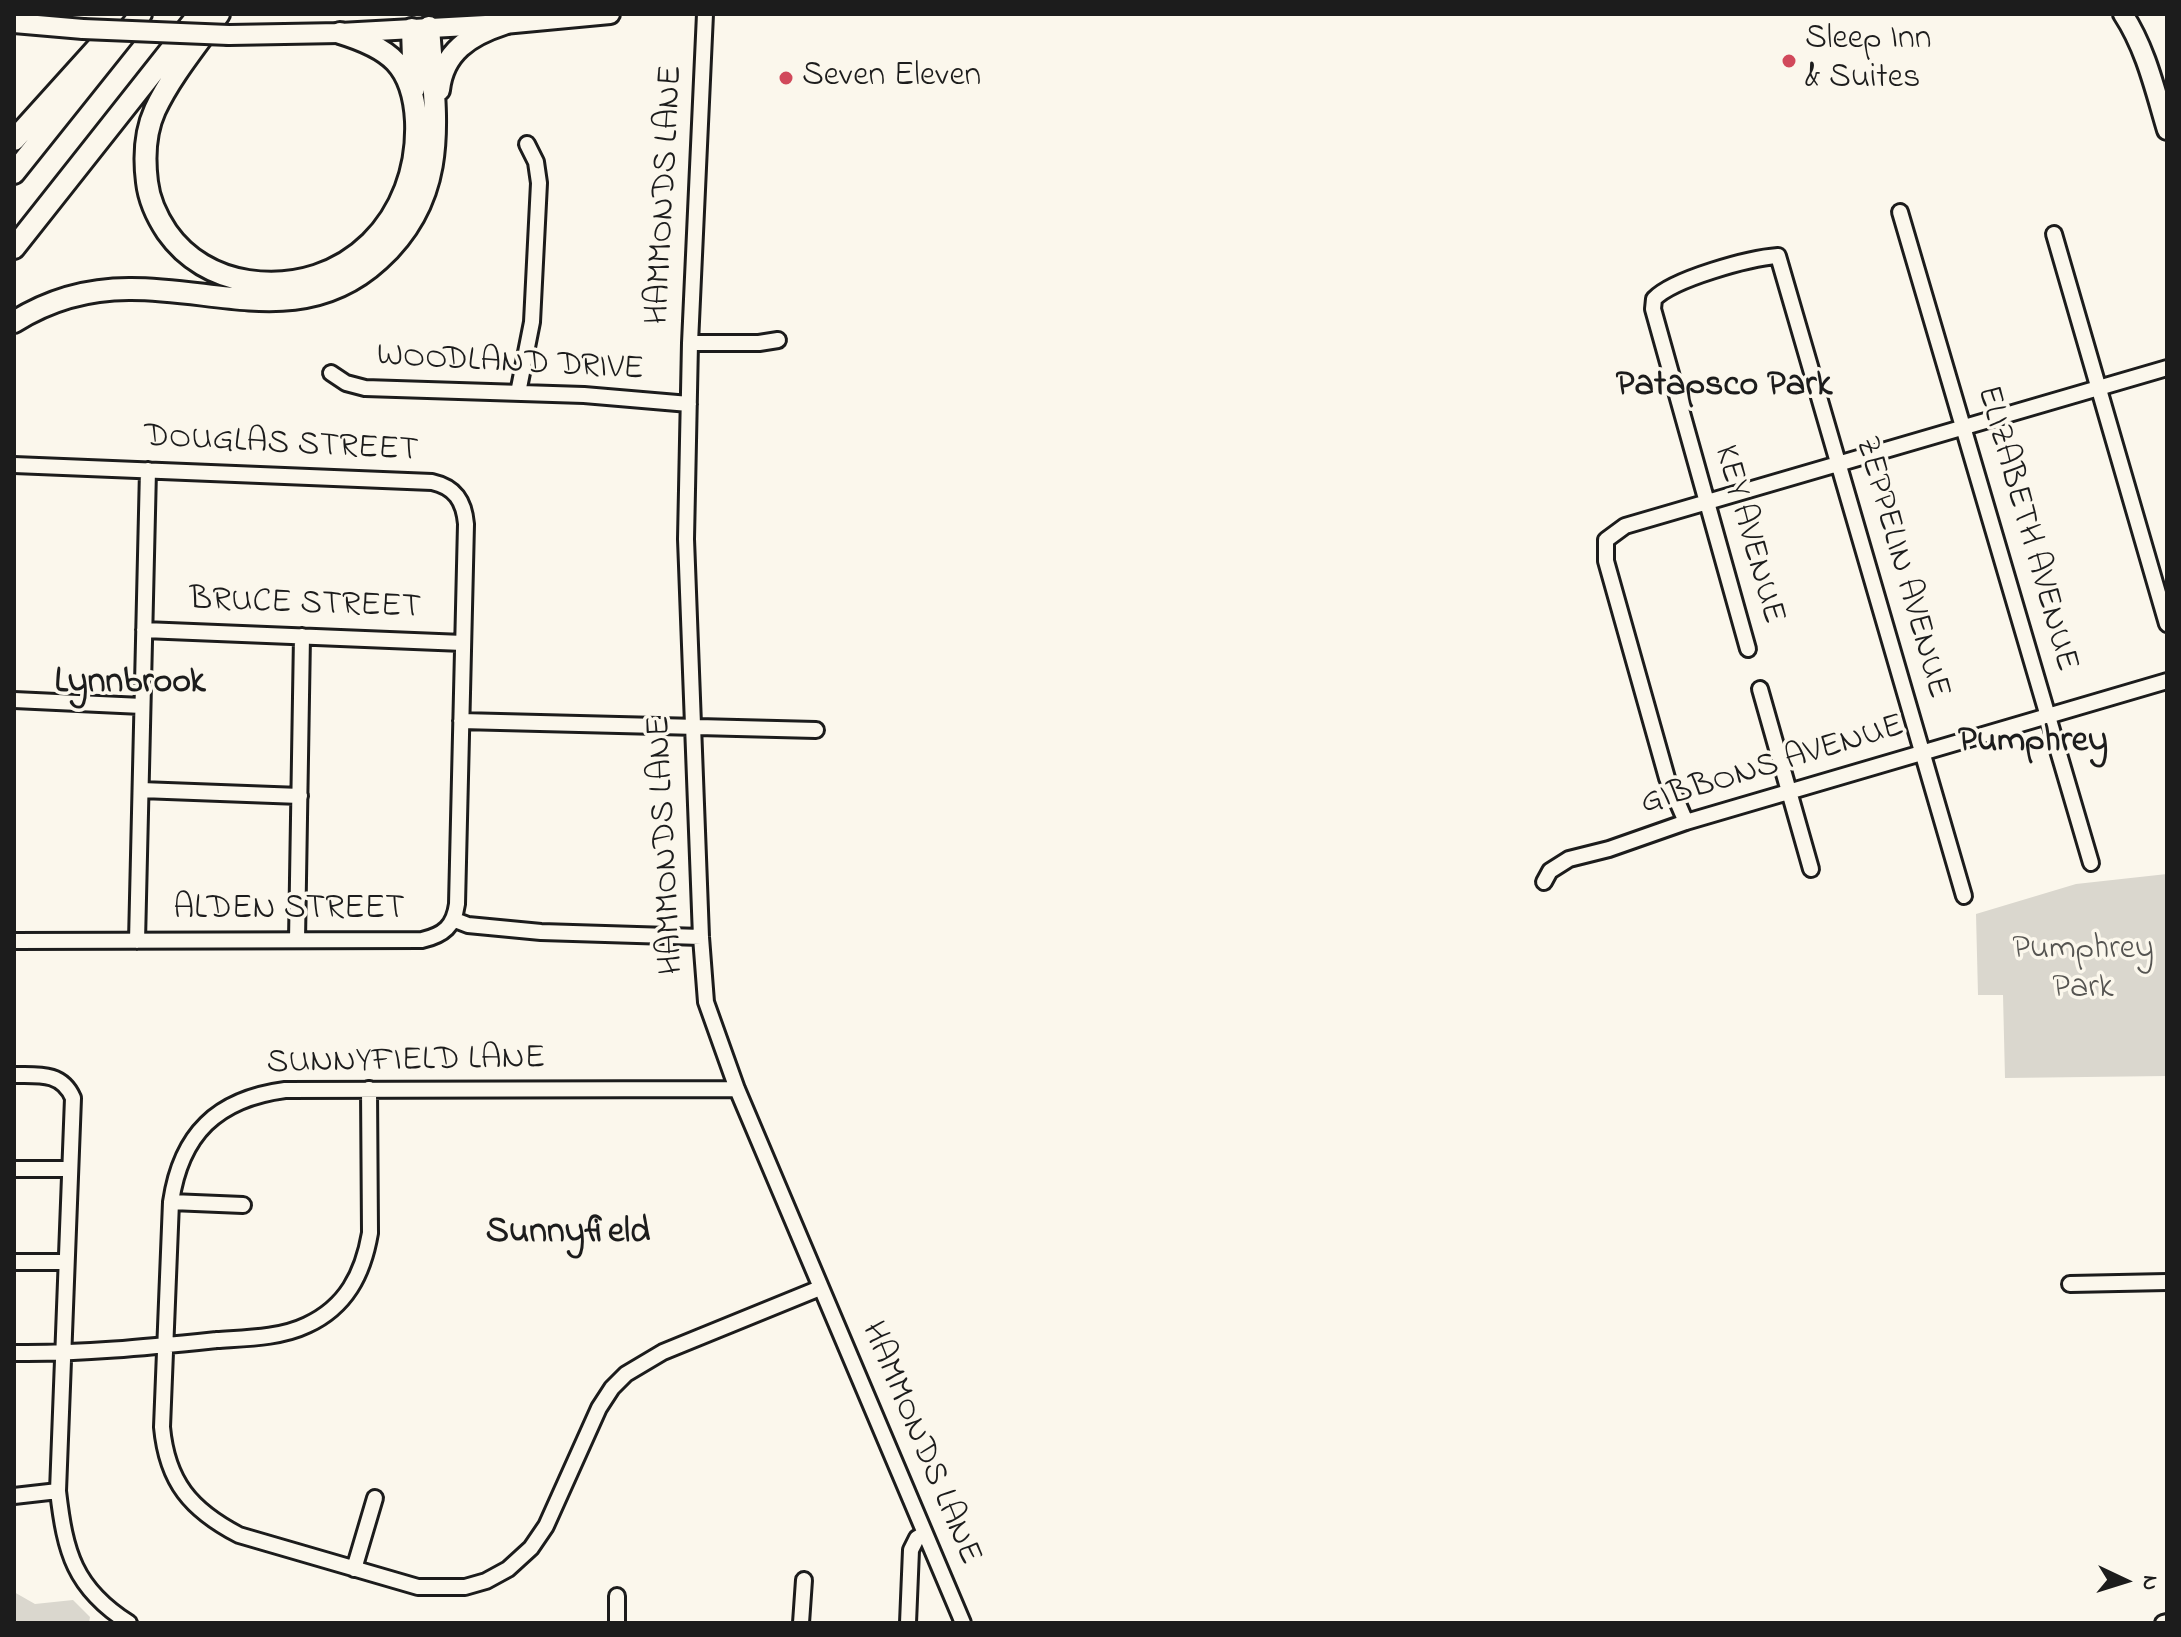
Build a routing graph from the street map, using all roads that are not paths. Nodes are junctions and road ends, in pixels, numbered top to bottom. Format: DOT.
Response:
graph roads {
  1 [pos="128,14"];
  2 [pos="141,14"];
  3 [pos="199,14"];
  4 [pos="219,14"];
  5 [pos="610,14"];
  6 [pos="705,14"];
  7 [pos="2123,14"];
  8 [pos="418,21"];
  9 [pos="14,23"];
  10 [pos="504,24"];
  11 [pos="340,33"];
  12 [pos="130,98"];
  13 [pos="415,110"];
  14 [pos="436,122"];
  15 [pos="2167,130"];
  16 [pos="14,140"];
  17 [pos="527,144"];
  18 [pos="14,173"];
  19 [pos="1900,212"];
  20 [pos="14,225"];
  21 [pos="2054,234"];
  22 [pos="14,248"];
  23 [pos="1654,299"];
  24 [pos="14,322"];
  25 [pos="778,340"];
  26 [pos="690,343"];
  27 [pos="2167,368"];
  28 [pos="331,373"];
  29 [pos="2099,388"];
  30 [pos="518,393"];
  31 [pos="689,404"];
  32 [pos="1964,428"];
  33 [pos="14,465"];
  34 [pos="1838,465"];
  35 [pos="148,470"];
  36 [pos="1707,503"];
  37 [pos="2167,624"];
  38 [pos="144,630"];
  39 [pos="302,636"];
  40 [pos="463,643"];
  41 [pos="1748,649"];
  42 [pos="2167,681"];
  43 [pos="1760,689"];
  44 [pos="14,700"];
  45 [pos="142,706"];
  46 [pos="2048,716"];
  47 [pos="461,721"];
  48 [pos="692,727"];
  49 [pos="816,730"];
  50 [pos="1922,753"];
  51 [pos="141,790"];
  52 [pos="1789,792"];
  53 [pos="300,796"];
  54 [pos="1686,822"];
  55 [pos="2091,863"];
  56 [pos="1811,869"];
  57 [pos="1544,882"];
  58 [pos="1964,896"];
  59 [pos="455,920"];
  60 [pos="701,937"];
  61 [pos="297,940"];
  62 [pos="14,941"];
  63 [pos="137,941"];
  64 [pos="14,1075"];
  65 [pos="369,1089"];
  66 [pos="737,1089"];
  67 [pos="14,1169"];
  68 [pos="70,1169"];
  69 [pos="171,1202"];
  70 [pos="243,1205"];
  71 [pos="14,1262"];
  72 [pos="66,1262"];
  73 [pos="2167,1282"];
  74 [pos="2070,1284"];
  75 [pos="820,1288"];
  76 [pos="166,1345"];
  77 [pos="14,1353"];
  78 [pos="62,1353"];
  79 [pos="58,1491"];
  80 [pos="14,1496"];
  81 [pos="375,1498"];
  82 [pos="924,1534"];
  83 [pos="354,1569"];
  84 [pos="804,1580"];
  85 [pos="617,1596"];
  86 [pos="129,1623"];
  87 [pos="617,1623"];
  88 [pos="801,1623"];
  89 [pos="908,1623"];
  90 [pos="963,1623"];
  1 -- 16 [label="highway"];
  2 -- 18 [label="highway"];
  3 -- 12 [label="highway"];
  4 -- 13 [label="highway"];
  5 -- 10 [label="main road"];
  6 -- 26 [label="street, HAMMONDS LANE"];
  7 -- 15 [label="main road"];
  8 -- 10 [label="main road"];
  8 -- 11 [label="main road"];
  8 -- 13 [label="highway"];
  8 -- 14 [label="highway"];
  9 -- 11 [label="main road, bridge"];
  10 -- 14 [label="highway"];
  11 -- 13 [label="highway"];
  12 -- 20 [label="highway"];
  12 -- 22 [label="highway"];
  14 -- 24 [label="highway"];
  17 -- 30 [label="street"];
  19 -- 32 [label="street, ELIZABETH AVENUE"];
  21 -- 29 [label="street"];
  23 -- 34 [label="street, ZEPPELIN AVENUE"];
  23 -- 36 [label="street, KEY AVENUE"];
  25 -- 26 [label="street"];
  26 -- 31 [label="street, HAMMONDS LANE"];
  27 -- 29 [label="street"];
  28 -- 30 [label="street, WOODLAND DRIVE"];
  29 -- 32 [label="street"];
  29 -- 37 [label="street"];
  30 -- 31 [label="street, WOODLAND DRIVE"];
  31 -- 48 [label="street, HAMMONDS LANE"];
  32 -- 34 [label="street"];
  32 -- 46 [label="street, ELIZABETH AVENUE"];
  33 -- 35 [label="street, DOUGLAS STREET"];
  34 -- 36 [label="street"];
  34 -- 50 [label="street, ZEPPELIN AVENUE"];
  35 -- 38 [label="street"];
  35 -- 40 [label="street, DOUGLAS STREET"];
  36 -- 41 [label="street, KEY AVENUE"];
  36 -- 54 [label="street"];
  38 -- 39 [label="street, BRUCE STREET"];
  38 -- 45 [label="street"];
  39 -- 40 [label="street, BRUCE STREET"];
  39 -- 53 [label="street"];
  40 -- 47 [label="street, DOUGLAS STREET"];
  42 -- 46 [label="street, GIBBONS AVENUE"];
  43 -- 52 [label="street"];
  44 -- 45 [label="street"];
  45 -- 51 [label="street"];
  46 -- 50 [label="street, GIBBONS AVENUE"];
  46 -- 55 [label="street, ELIZABETH AVENUE"];
  47 -- 48 [label="street"];
  47 -- 59 [label="street, ALDEN STREET"];
  48 -- 49 [label="street"];
  48 -- 60 [label="street, HAMMONDS LANE"];
  50 -- 52 [label="street, GIBBONS AVENUE"];
  50 -- 58 [label="street, ZEPPELIN AVENUE"];
  51 -- 53 [label="street"];
  51 -- 63 [label="street"];
  52 -- 54 [label="street, GIBBONS AVENUE"];
  52 -- 56 [label="street"];
  53 -- 61 [label="street"];
  54 -- 57 [label="street, GIBBONS AVENUE"];
  59 -- 60 [label="street"];
  59 -- 61 [label="street, ALDEN STREET"];
  60 -- 66 [label="street, HAMMONDS LANE"];
  61 -- 63 [label="street, ALDEN STREET"];
  62 -- 63 [label="street, ALDEN STREET"];
  64 -- 68 [label="street"];
  65 -- 66 [label="street, SUNNYFIELD LANE"];
  65 -- 69 [label="street, SUNNYFIELD LANE"];
  65 -- 76 [label="street"];
  66 -- 75 [label="street, HAMMONDS LANE"];
  67 -- 68 [label="street"];
  68 -- 72 [label="street"];
  69 -- 70 [label="street"];
  69 -- 76 [label="street, SUNNYFIELD LANE"];
  71 -- 72 [label="street"];
  72 -- 78 [label="street"];
  73 -- 74 [label="street"];
  75 -- 82 [label="street, HAMMONDS LANE"];
  75 -- 83 [label="street, SUNNYFIELD LANE"];
  76 -- 78 [label="street"];
  76 -- 83 [label="street, SUNNYFIELD LANE"];
  77 -- 78 [label="street"];
  78 -- 79 [label="street"];
  79 -- 80 [label="street"];
  79 -- 86 [label="street"];
  81 -- 83 [label="street"];
  82 -- 89 [label="street"];
  82 -- 90 [label="street, HAMMONDS LANE"];
  84 -- 88 [label="street"];
  85 -- 87 [label="street"];
}
